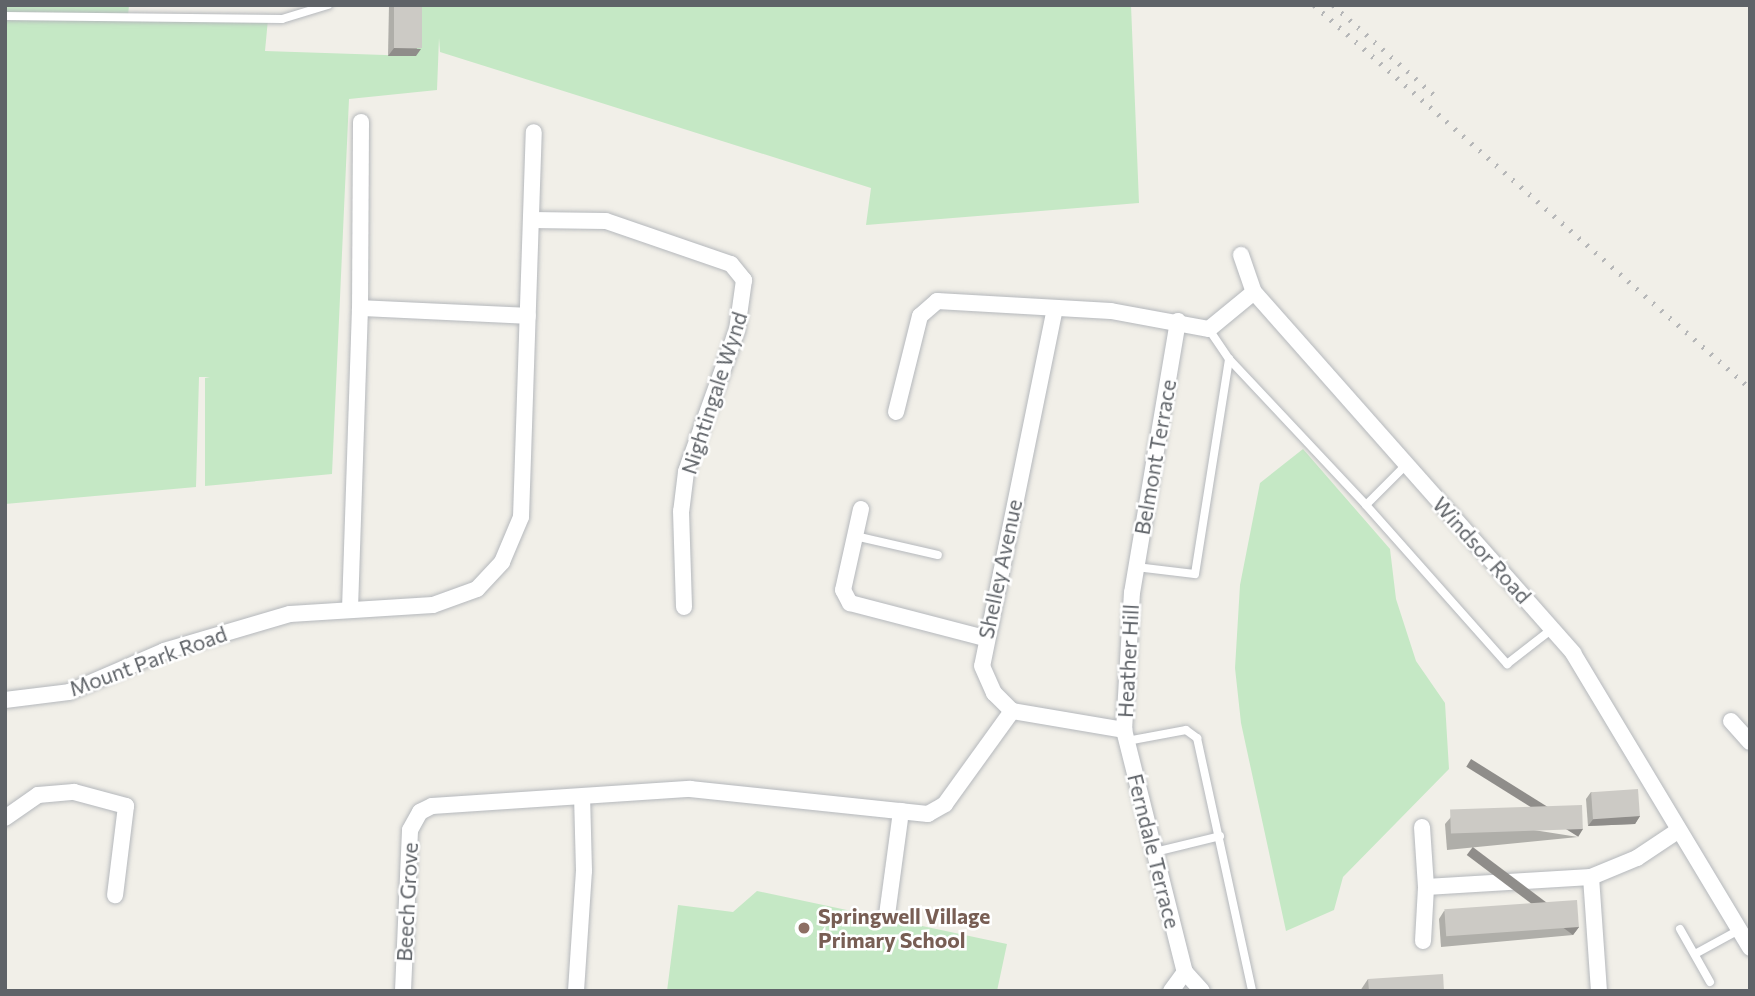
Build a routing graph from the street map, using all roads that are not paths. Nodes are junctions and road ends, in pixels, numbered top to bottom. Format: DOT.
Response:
graph roads {
  1 [pos="328,5"];
  2 [pos="5,16"];
  3 [pos="361,122"];
  4 [pos="534,132"];
  5 [pos="531,219"];
  6 [pos="1241,255"];
  7 [pos="1254,292"];
  8 [pos="360,308"];
  9 [pos="1055,308"];
  10 [pos="528,316"];
  11 [pos="1178,321"];
  12 [pos="1209,329"];
  13 [pos="1229,359"];
  14 [pos="896,412"];
  15 [pos="1406,464"];
  16 [pos="1366,505"];
  17 [pos="861,509"];
  18 [pos="855,536"];
  19 [pos="938,555"];
  20 [pos="1136,567"];
  21 [pos="1132,592"];
  22 [pos="684,607"];
  23 [pos="350,609"];
  24 [pos="1552,629"];
  25 [pos="984,638"];
  26 [pos="5,700"];
  27 [pos="1012,711"];
  28 [pos="1731,721"];
  29 [pos="1125,735"];
  30 [pos="1750,742"];
  31 [pos="582,797"];
  32 [pos="901,811"];
  33 [pos="5,818"];
  34 [pos="1422,827"];
  35 [pos="1679,830"];
  36 [pos="1220,836"];
  37 [pos="1155,852"];
  38 [pos="1591,877"];
  39 [pos="1426,887"];
  40 [pos="115,895"];
  41 [pos="887,915"];
  42 [pos="1681,929"];
  43 [pos="1739,930"];
  44 [pos="1423,941"];
  45 [pos="1750,948"];
  46 [pos="1695,954"];
  47 [pos="1185,972"];
  48 [pos="1710,982"];
  49 [pos="403,991"];
  50 [pos="576,991"];
  51 [pos="1171,991"];
  52 [pos="1202,991"];
  53 [pos="1252,991"];
  54 [pos="1599,991"];
  1 -- 2 [label="lane"];
  3 -- 8 [label="street"];
  4 -- 5 [label="street, Mount Park Road"];
  5 -- 10 [label="street, Mount Park Road"];
  5 -- 22 [label="street, Nightingale Wynd"];
  6 -- 7 [label="street, Windsor Road"];
  7 -- 12 [label="street"];
  7 -- 15 [label="street, Windsor Road"];
  8 -- 10 [label="street"];
  8 -- 23 [label="street"];
  9 -- 11 [label="street"];
  9 -- 14 [label="street"];
  9 -- 25 [label="street, Shelley Avenue"];
  10 -- 23 [label="street, Mount Park Road"];
  11 -- 12 [label="street"];
  11 -- 20 [label="street, Belmont Terrace"];
  12 -- 13 [label="lane"];
  13 -- 16 [label="lane"];
  13 -- 20 [label="lane"];
  15 -- 16 [label="lane"];
  15 -- 24 [label="street, Windsor Road"];
  16 -- 24 [label="lane"];
  17 -- 18 [label="street"];
  18 -- 19 [label="lane"];
  18 -- 25 [label="street"];
  20 -- 21 [label="street, Belmont Terrace"];
  21 -- 29 [label="street, Heather Hill"];
  23 -- 26 [label="street, Mount Park Road"];
  24 -- 35 [label="street, Windsor Road"];
  25 -- 27 [label="street, Shelley Avenue"];
  27 -- 29 [label="street"];
  27 -- 32 [label="street, Beech Grove"];
  28 -- 30 [label="street"];
  29 -- 36 [label="lane"];
  29 -- 37 [label="street, Ferndale Terrace"];
  31 -- 32 [label="street, Beech Grove"];
  31 -- 49 [label="street, Beech Grove"];
  31 -- 50 [label="street"];
  32 -- 41 [label="street"];
  33 -- 40 [label="street"];
  34 -- 39 [label="street"];
  35 -- 38 [label="street"];
  35 -- 43 [label="street, Windsor Road"];
  36 -- 37 [label="lane"];
  36 -- 53 [label="lane"];
  37 -- 47 [label="street, Ferndale Terrace"];
  38 -- 39 [label="street"];
  38 -- 54 [label="street"];
  39 -- 44 [label="street"];
  42 -- 46 [label="lane"];
  43 -- 45 [label="street, Windsor Road"];
  43 -- 46 [label="lane"];
  46 -- 48 [label="lane"];
  47 -- 51 [label="street"];
  47 -- 52 [label="street"];
}
